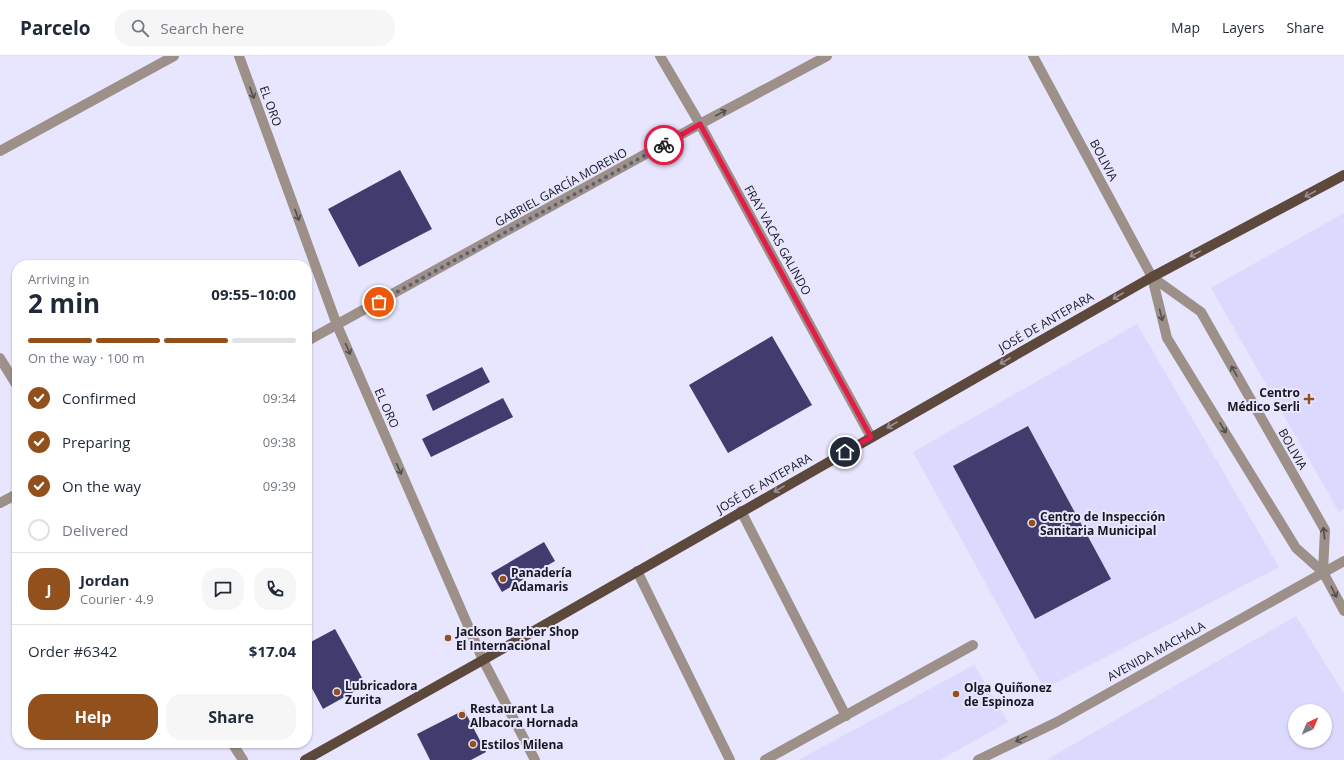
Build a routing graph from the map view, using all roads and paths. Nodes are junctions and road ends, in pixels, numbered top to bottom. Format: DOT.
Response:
graph roads {
  1 [pos="174,56"];
  2 [pos="239,56"];
  3 [pos="660,56"];
  4 [pos="828,56"];
  5 [pos="1034,56"];
  6 [pos="700,124"];
  7 [pos="0,151"];
  8 [pos="1344,176"];
  9 [pos="1152,277"];
  10 [pos="337,325"];
  11 [pos="312,338"];
  12 [pos="0,358"];
  13 [pos="12,378"];
  14 [pos="871,437"];
  15 [pos="12,497"];
  16 [pos="0,503"];
  17 [pos="741,511"];
  18 [pos="1344,561"];
  19 [pos="637,571"];
  20 [pos="1323,572"];
  21 [pos="1344,611"];
  22 [pos="973,645"];
  23 [pos="483,660"];
  24 [pos="846,716"];
  25 [pos="235,748"];
  26 [pos="242,760"];
  27 [pos="306,760"];
  28 [pos="535,760"];
  29 [pos="730,760"];
  30 [pos="765,760"];
  31 [pos="978,760"];
  1 -- 7 [label="street"];
  2 -- 10 [label="street, EL ORO, one-way"];
  3 -- 6 [label="street, FRAY VACAS GALINDO"];
  6 -- 4 [label="street, GABRIEL GARCÍA MORENO, one-way"];
  5 -- 9 [label="street, BOLIVIA"];
  6 -- 10 [label="street, GABRIEL GARCÍA MORENO"];
  6 -- 14 [label="street, FRAY VACAS GALINDO"];
  8 -- 9 [label="main road, JOSÉ DE ANTEPARA, one-way"];
  9 -- 14 [label="main road, JOSÉ DE ANTEPARA, one-way"];
  9 -- 20 [label="street, BOLIVIA, one-way"];
  20 -- 9 [label="street, BOLIVIA, one-way"];
  10 -- 11 [label="street, GABRIEL GARCÍA MORENO"];
  10 -- 23 [label="street, EL ORO, one-way"];
  12 -- 13 [label="street"];
  14 -- 17 [label="main road, JOSÉ DE ANTEPARA, one-way"];
  15 -- 16 [label="street"];
  17 -- 19 [label="main road, JOSÉ DE ANTEPARA"];
  17 -- 24 [label="street"];
  18 -- 20 [label="street, AVENIDA MACHALA"];
  19 -- 23 [label="main road, JOSÉ DE ANTEPARA"];
  19 -- 29 [label="street"];
  20 -- 21 [label="street, BOLIVIA, one-way"];
  20 -- 31 [label="street, AVENIDA MACHALA, one-way"];
  22 -- 24 [label="street"];
  23 -- 27 [label="main road, JOSÉ DE ANTEPARA"];
  23 -- 28 [label="street, EL ORO"];
  24 -- 30 [label="street"];
  25 -- 26 [label="street"];
}
